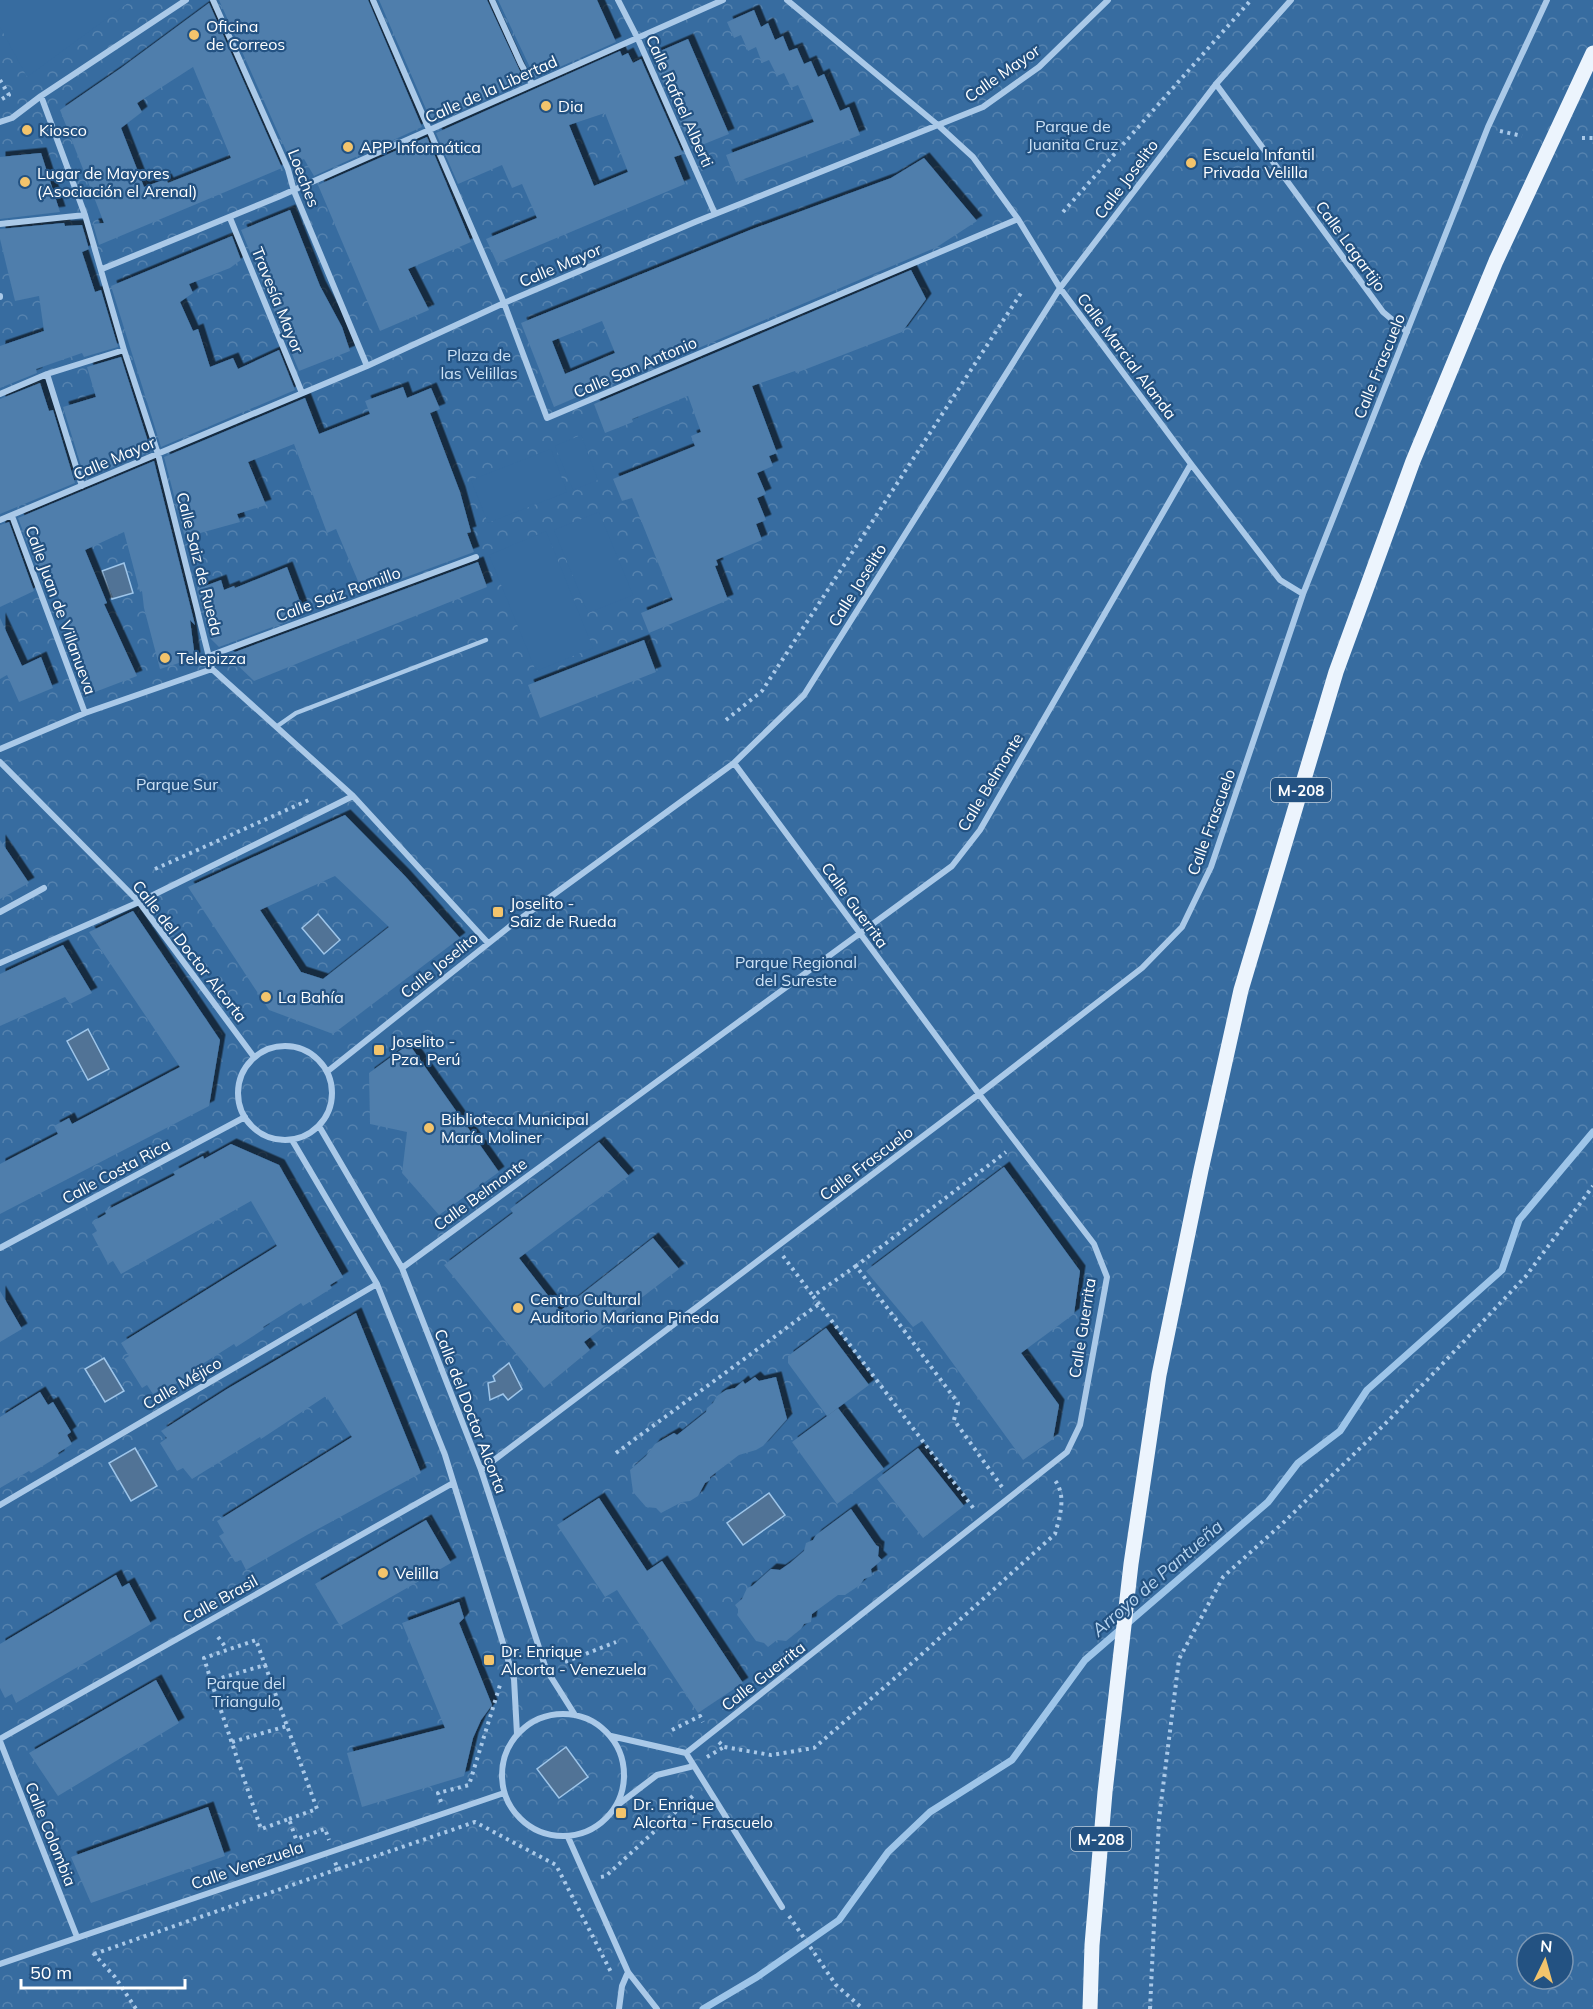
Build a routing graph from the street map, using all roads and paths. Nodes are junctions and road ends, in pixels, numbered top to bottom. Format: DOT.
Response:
graph roads {
  1 [pos="186,0"];
  2 [pos="213,0"];
  3 [pos="374,0"];
  4 [pos="492,0"];
  5 [pos="618,0"];
  6 [pos="723,0"];
  7 [pos="787,0"];
  8 [pos="1108,0"];
  9 [pos="1251,0"];
  10 [pos="1291,0"];
  11 [pos="1547,0"];
  12 [pos="638,39"];
  13 [pos="1593,53"];
  14 [pos="0,80"];
  15 [pos="532,84"];
  16 [pos="1216,84"];
  17 [pos="41,96"];
  18 [pos="0,100"];
  19 [pos="0,122"];
  20 [pos="939,126"];
  21 [pos="1488,128"];
  22 [pos="431,131"];
  23 [pos="1522,136"];
  24 [pos="1582,138"];
  25 [pos="1593,138"];
  26 [pos="294,191"];
  27 [pos="1063,212"];
  28 [pos="715,214"];
  29 [pos="85,215"];
  30 [pos="230,218"];
  31 [pos="1018,219"];
  32 [pos="0,224"];
  33 [pos="102,269"];
  34 [pos="1060,288"];
  35 [pos="1023,290"];
  36 [pos="504,303"];
  37 [pos="1407,332"];
  38 [pos="124,350"];
  39 [pos="367,366"];
  40 [pos="47,374"];
  41 [pos="302,393"];
  42 [pos="0,394"];
  43 [pos="159,454"];
  44 [pos="1191,464"];
  45 [pos="82,486"];
  46 [pos="12,516"];
  47 [pos="0,520"];
  48 [pos="476,556"];
  49 [pos="1303,594"];
  50 [pos="486,640"];
  51 [pos="209,656"];
  52 [pos="212,669"];
  53 [pos="85,713"];
  54 [pos="726,720"];
  55 [pos="276,727"];
  56 [pos="0,749"];
  57 [pos="0,762"];
  58 [pos="734,763"];
  59 [pos="353,796"];
  60 [pos="311,798"];
  61 [pos="155,869"];
  62 [pos="44,888"];
  63 [pos="139,902"];
  64 [pos="0,912"];
  65 [pos="859,933"];
  66 [pos="488,943"];
  67 [pos="0,963"];
  68 [pos="254,1057"];
  69 [pos="328,1071"];
  70 [pos="979,1094"];
  71 [pos="245,1117"];
  72 [pos="319,1126"];
  73 [pos="292,1140"];
  74 [pos="1017,1143"];
  75 [pos="1593,1186"];
  76 [pos="776,1247"];
  77 [pos="0,1248"];
  78 [pos="856,1266"];
  79 [pos="402,1268"];
  80 [pos="377,1284"];
  81 [pos="813,1296"];
  82 [pos="819,1304"];
  83 [pos="616,1453"];
  84 [pos="1046,1469"];
  85 [pos="481,1470"];
  86 [pos="453,1483"];
  87 [pos="1010,1497"];
  88 [pos="0,1504"];
  89 [pos="982,1520"];
  90 [pos="218,1637"];
  91 [pos="616,1642"];
  92 [pos="226,1649"];
  93 [pos="565,1662"];
  94 [pos="265,1665"];
  95 [pos="211,1681"];
  96 [pos="501,1682"];
  97 [pos="575,1714"];
  98 [pos="286,1726"];
  99 [pos="517,1734"];
  100 [pos="611,1736"];
  101 [pos="0,1740"];
  102 [pos="232,1742"];
  103 [pos="687,1753"];
  104 [pos="694,1766"];
  105 [pos="707,1786"];
  106 [pos="504,1793"];
  107 [pos="618,1804"];
  108 [pos="444,1813"];
  109 [pos="289,1819"];
  110 [pos="449,1831"];
  111 [pos="568,1837"];
  112 [pos="332,1851"];
  113 [pos="338,1869"];
  114 [pos="587,1881"];
  115 [pos="567,1887"];
  116 [pos="782,1907"];
  117 [pos="798,1931"];
  118 [pos="77,1937"];
  119 [pos="94,1954"];
  120 [pos="0,1964"];
  121 [pos="628,1972"];
  122 [pos="622,1986"];
  123 [pos="136,2009"];
  124 [pos="619,2009"];
  125 [pos="657,2009"];
  126 [pos="862,2009"];
  127 [pos="1090,2009"];
  128 [pos="1150,2009"];
  1 -- 17 [label="street"];
  2 -- 26 [label="street, Loeches"];
  3 -- 22 [label="street, Calle San Antonio"];
  4 -- 15 [label="street"];
  5 -- 12 [label="street, Calle Rafael Alberti"];
  6 -- 12 [label="street, Calle de la Libertad"];
  7 -- 20 [label="street, Calle Marcial Alanda"];
  8 -- 20 [label="street, Calle Mayor"];
  9 -- 27 [label="path"];
  10 -- 16 [label="street, Calle Joselito"];
  11 -- 21 [label="street, Calle Frascuelo"];
  12 -- 15 [label="street, Calle de la Libertad"];
  12 -- 28 [label="street, Calle Rafael Alberti"];
  13 -- 127 [label="main road, M-208"];
  14 -- 18 [label="path"];
  15 -- 22 [label="street, Calle de la Libertad"];
  16 -- 34 [label="street, Calle Joselito"];
  16 -- 37 [label="street, Calle Lagartijo"];
  17 -- 19 [label="street"];
  17 -- 29 [label="street, Calle Saiz de Rueda"];
  20 -- 28 [label="street, Calle Mayor"];
  20 -- 31 [label="street, Calle Marcial Alanda"];
  21 -- 23 [label="path"];
  21 -- 37 [label="street, Calle Frascuelo"];
  22 -- 26 [label="street, Calle de la Libertad"];
  22 -- 36 [label="street, Calle San Antonio"];
  24 -- 25 [label="path"];
  26 -- 30 [label="street, Calle de la Libertad"];
  26 -- 39 [label="street, Loeches"];
  28 -- 36 [label="street, Calle Mayor"];
  29 -- 32 [label="street"];
  29 -- 33 [label="street, Calle Saiz de Rueda"];
  30 -- 33 [label="street, Calle de la Libertad"];
  30 -- 41 [label="street, Travesía Mayor"];
  31 -- 34 [label="street, Calle Marcial Alanda"];
  31 -- 36 [label="street, Calle San Antonio"];
  33 -- 38 [label="street, Calle Saiz de Rueda"];
  34 -- 44 [label="street, Calle Marcial Alanda"];
  34 -- 58 [label="street, Calle Joselito"];
  35 -- 54 [label="path"];
  36 -- 39 [label="street, Calle Mayor"];
  37 -- 49 [label="street, Calle Frascuelo"];
  38 -- 40 [label="street"];
  38 -- 43 [label="street, Calle Saiz de Rueda"];
  39 -- 41 [label="street, Calle Mayor"];
  40 -- 42 [label="street"];
  40 -- 45 [label="street"];
  41 -- 43 [label="street, Calle Mayor"];
  43 -- 45 [label="street, Calle Mayor"];
  43 -- 51 [label="street, Calle Saiz de Rueda"];
  44 -- 49 [label="street, Calle Marcial Alanda"];
  44 -- 65 [label="street, Calle Belmonte"];
  45 -- 46 [label="street, Calle Mayor"];
  46 -- 47 [label="street, Calle Mayor"];
  46 -- 53 [label="street, Calle Juan de Villanueva"];
  48 -- 51 [label="street, Calle Saiz Romillo"];
  49 -- 70 [label="street, Calle Frascuelo"];
  50 -- 55 [label="lane"];
  51 -- 52 [label="street, Calle Saiz de Rueda"];
  52 -- 53 [label="street"];
  52 -- 55 [label="street"];
  53 -- 56 [label="street"];
  55 -- 59 [label="street"];
  57 -- 63 [label="street, Calle del Doctor Alcorta"];
  58 -- 65 [label="street, Calle Guerrita"];
  58 -- 66 [label="street, Calle Joselito"];
  59 -- 63 [label="street"];
  59 -- 66 [label="street"];
  60 -- 61 [label="path"];
  62 -- 64 [label="street"];
  63 -- 67 [label="street"];
  63 -- 68 [label="street, Calle del Doctor Alcorta"];
  65 -- 70 [label="street, Calle Guerrita"];
  65 -- 79 [label="street, Calle Belmonte"];
  66 -- 69 [label="street, Calle Joselito"];
  68 -- 69 [label="street"];
  68 -- 71 [label="street"];
  69 -- 72 [label="street"];
  70 -- 74 [label="street, Calle Guerrita"];
  70 -- 76 [label="street, Calle Frascuelo"];
  71 -- 73 [label="street"];
  71 -- 77 [label="street, Calle Costa Rica"];
  72 -- 73 [label="street"];
  72 -- 79 [label="street, Calle del Doctor Alcorta"];
  73 -- 80 [label="street"];
  74 -- 78 [label="path"];
  74 -- 84 [label="street, Calle Guerrita"];
  75 -- 128 [label="path"];
  76 -- 81 [label="path"];
  76 -- 85 [label="street, Calle Frascuelo"];
  78 -- 81 [label="path"];
  78 -- 87 [label="path"];
  79 -- 85 [label="street, Calle del Doctor Alcorta"];
  80 -- 86 [label="street"];
  80 -- 88 [label="street, Calle Méjico"];
  81 -- 82 [label="path"];
  82 -- 83 [label="path"];
  82 -- 89 [label="path"];
  84 -- 87 [label="street, Calle Guerrita"];
  84 -- 105 [label="path"];
  85 -- 97 [label="street, Calle del Doctor Alcorta"];
  86 -- 99 [label="street"];
  86 -- 101 [label="street, Calle Brasil"];
  87 -- 89 [label="street, Calle Guerrita"];
  89 -- 103 [label="street, Calle Guerrita"];
  90 -- 92 [label="path"];
  91 -- 93 [label="path"];
  92 -- 94 [label="path"];
  92 -- 95 [label="path"];
  94 -- 95 [label="path"];
  94 -- 98 [label="path"];
  95 -- 102 [label="path"];
  96 -- 108 [label="path"];
  97 -- 99 [label="street"];
  97 -- 100 [label="street"];
  98 -- 102 [label="path"];
  98 -- 109 [label="path"];
  99 -- 106 [label="street"];
  100 -- 103 [label="street"];
  100 -- 107 [label="street"];
  101 -- 118 [label="street, Calle Colombia"];
  102 -- 109 [label="path"];
  103 -- 104 [label="street"];
  104 -- 105 [label="street"];
  104 -- 107 [label="street"];
  105 -- 114 [label="path"];
  105 -- 116 [label="street"];
  106 -- 108 [label="street, Calle Venezuela"];
  106 -- 111 [label="street"];
  107 -- 111 [label="street"];
  108 -- 110 [label="path"];
  108 -- 112 [label="street, Calle Venezuela"];
  109 -- 112 [label="path"];
  110 -- 113 [label="path"];
  110 -- 115 [label="path"];
  111 -- 114 [label="street"];
  112 -- 113 [label="path"];
  112 -- 118 [label="street, Calle Venezuela"];
  113 -- 119 [label="path"];
  114 -- 115 [label="path"];
  114 -- 121 [label="street"];
  115 -- 122 [label="path"];
  117 -- 126 [label="path"];
  118 -- 119 [label="path"];
  118 -- 120 [label="street, Calle Venezuela"];
  119 -- 123 [label="path"];
  121 -- 122 [label="street"];
  121 -- 125 [label="street"];
  122 -- 124 [label="street"];
}
